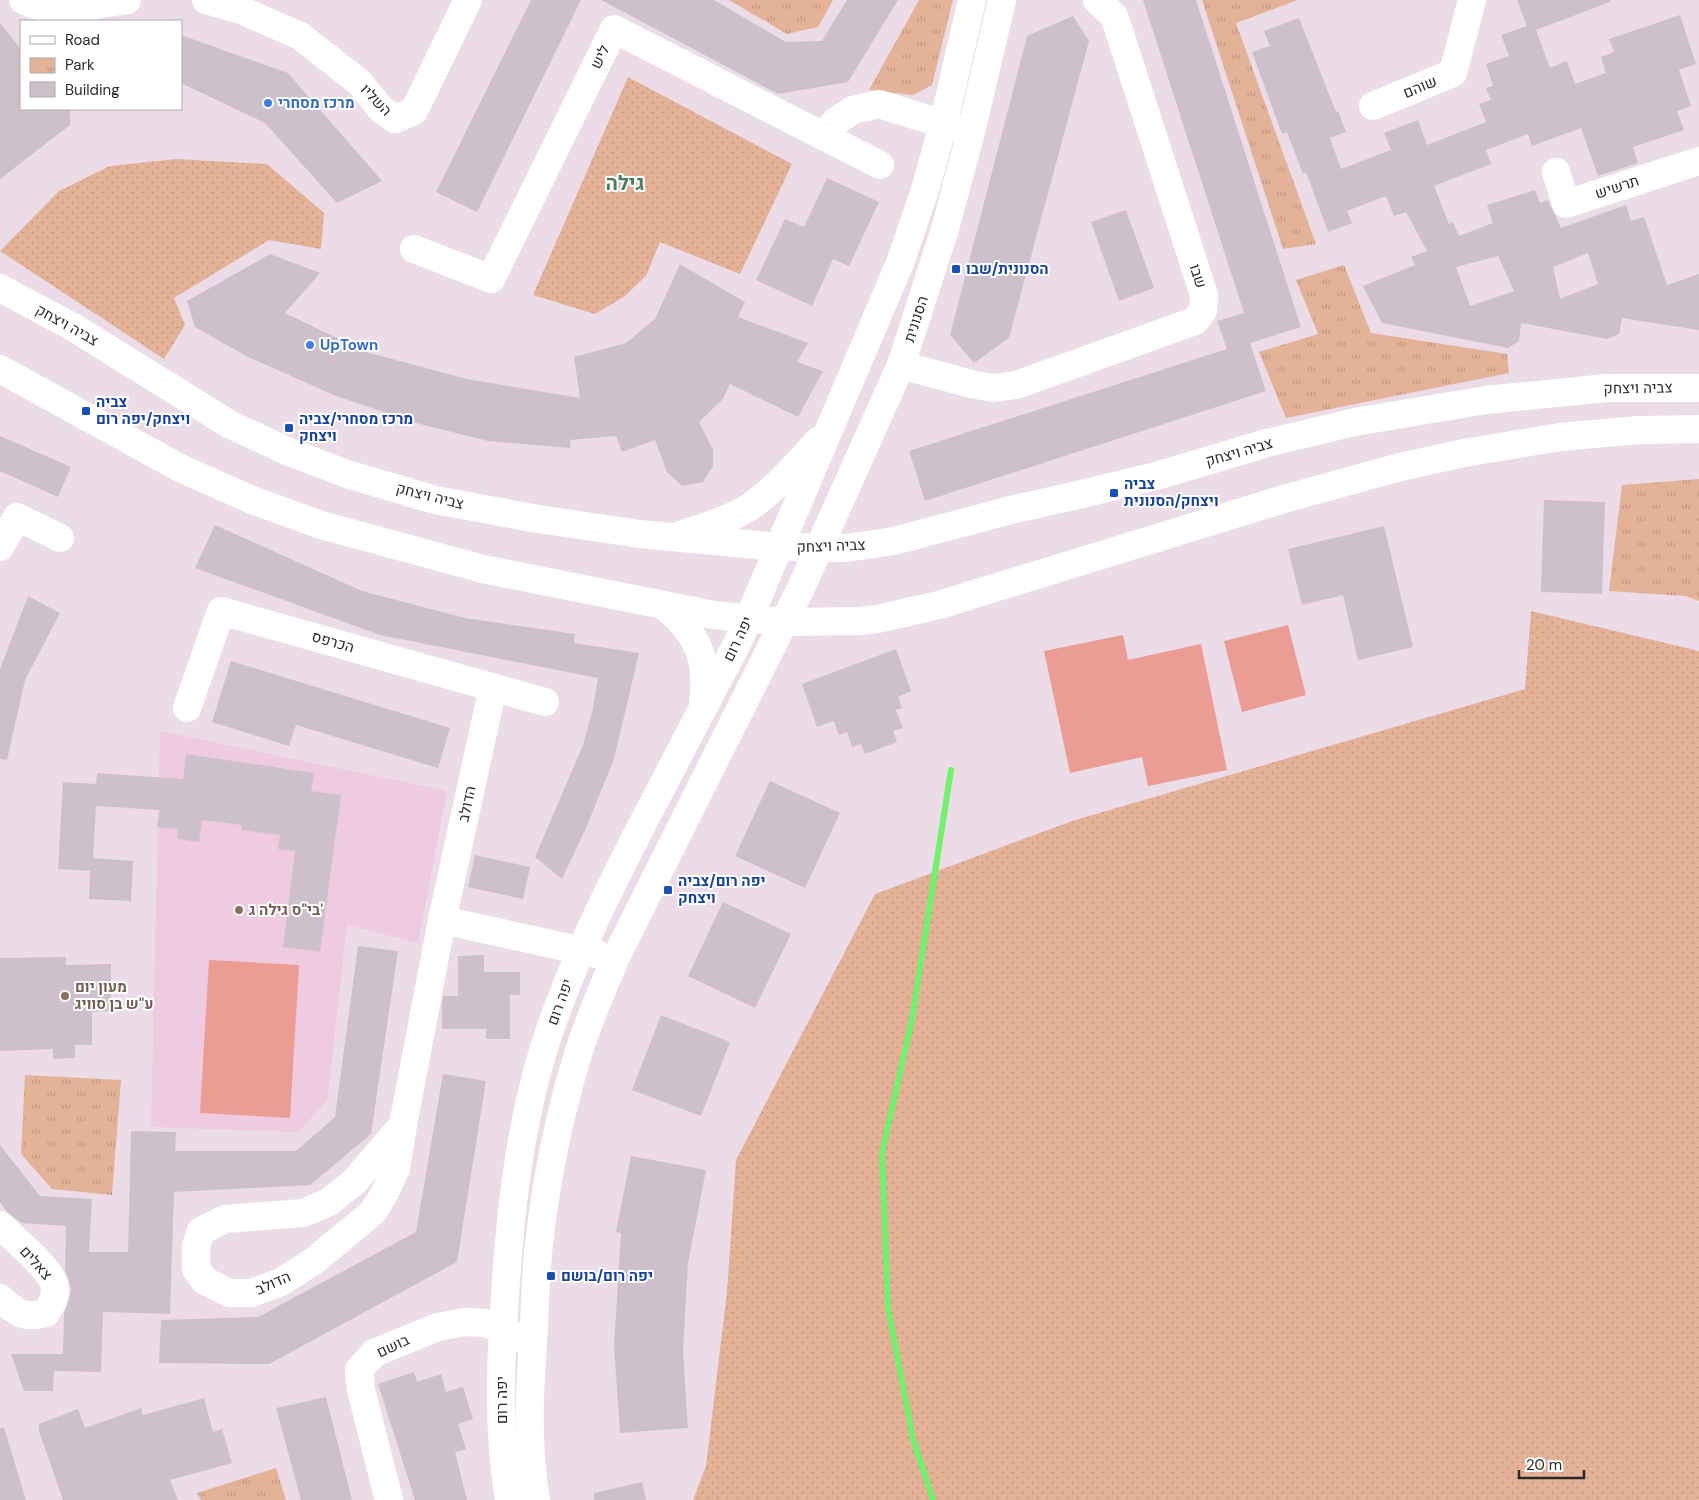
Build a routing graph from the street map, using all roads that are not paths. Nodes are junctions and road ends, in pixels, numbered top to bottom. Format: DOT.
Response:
graph roads {
  1 [pos="23,0"];
  2 [pos="126,0"];
  3 [pos="206,0"];
  4 [pos="468,0"];
  5 [pos="972,0"];
  6 [pos="1002,0"];
  7 [pos="1097,0"];
  8 [pos="1472,0"];
  9 [pos="1373,106"];
  10 [pos="943,125"];
  11 [pos="971,132"];
  12 [pos="823,136"];
  13 [pos="1699,161"];
  14 [pos="880,165"];
  15 [pos="1556,172"];
  16 [pos="414,249"];
  17 [pos="0,288"];
  18 [pos="901,365"];
  19 [pos="0,369"];
  20 [pos="1699,388"];
  21 [pos="831,427"];
  22 [pos="1699,430"];
  23 [pos="9,513"];
  24 [pos="673,537"];
  25 [pos="60,538"];
  26 [pos="0,547"];
  27 [pos="779,547"];
  28 [pos="820,548"];
  29 [pos="664,606"];
  30 [pos="748,620"];
  31 [pos="784,622"];
  32 [pos="493,687"];
  33 [pos="545,702"];
  34 [pos="703,707"];
  35 [pos="187,708"];
  36 [pos="442,920"];
  37 [pos="581,949"];
  38 [pos="615,959"];
  39 [pos="403,1125"];
  40 [pos="0,1225"];
  41 [pos="0,1298"];
  42 [pos="503,1329"];
  43 [pos="532,1346"];
  44 [pos="389,1500"];
  45 [pos="509,1500"];
  46 [pos="536,1500"];
  1 -- 2 [label="street"];
  3 -- 4 [label="street, השליו"];
  5 -- 10 [label="street"];
  6 -- 11 [label="street, הסנונית"];
  7 -- 18 [label="street, שבו"];
  8 -- 9 [label="street, שוהם"];
  10 -- 11 [label="street"];
  10 -- 12 [label="street"];
  10 -- 21 [label="street"];
  11 -- 18 [label="street, הסנונית"];
  12 -- 14 [label="street, ליש"];
  12 -- 16 [label="street, ליש"];
  13 -- 15 [label="street, תרשיש"];
  17 -- 24 [label="street, צביה ויצחק"];
  18 -- 28 [label="street, הסנונית"];
  19 -- 29 [label="street"];
  20 -- 28 [label="street, צביה ויצחק"];
  21 -- 24 [label="street"];
  21 -- 27 [label="street"];
  22 -- 31 [label="street"];
  23 -- 25 [label="street"];
  23 -- 26 [label="street"];
  24 -- 27 [label="street, צביה ויצחק"];
  27 -- 28 [label="street, צביה ויצחק"];
  27 -- 30 [label="street, יפה רום"];
  28 -- 31 [label="street, הסנונית"];
  29 -- 30 [label="street"];
  29 -- 34 [label="street"];
  30 -- 31 [label="street"];
  30 -- 34 [label="street, יפה רום"];
  31 -- 38 [label="street, יפה רום"];
  32 -- 33 [label="street, הכרפס"];
  32 -- 35 [label="street, הכרפס"];
  32 -- 36 [label="street, הדולב"];
  34 -- 37 [label="street, יפה רום"];
  36 -- 37 [label="street"];
  36 -- 39 [label="street, הדולב"];
  37 -- 38 [label="street"];
  37 -- 42 [label="street, יפה רום"];
  38 -- 43 [label="street, יפה רום"];
  39 -- 39 [label="street, הדולב"];
  40 -- 41 [label="street, צאלים"];
  42 -- 43 [label="street"];
  42 -- 44 [label="street, בושם"];
  42 -- 45 [label="street, יפה רום"];
  43 -- 46 [label="street, יפה רום"];
}
